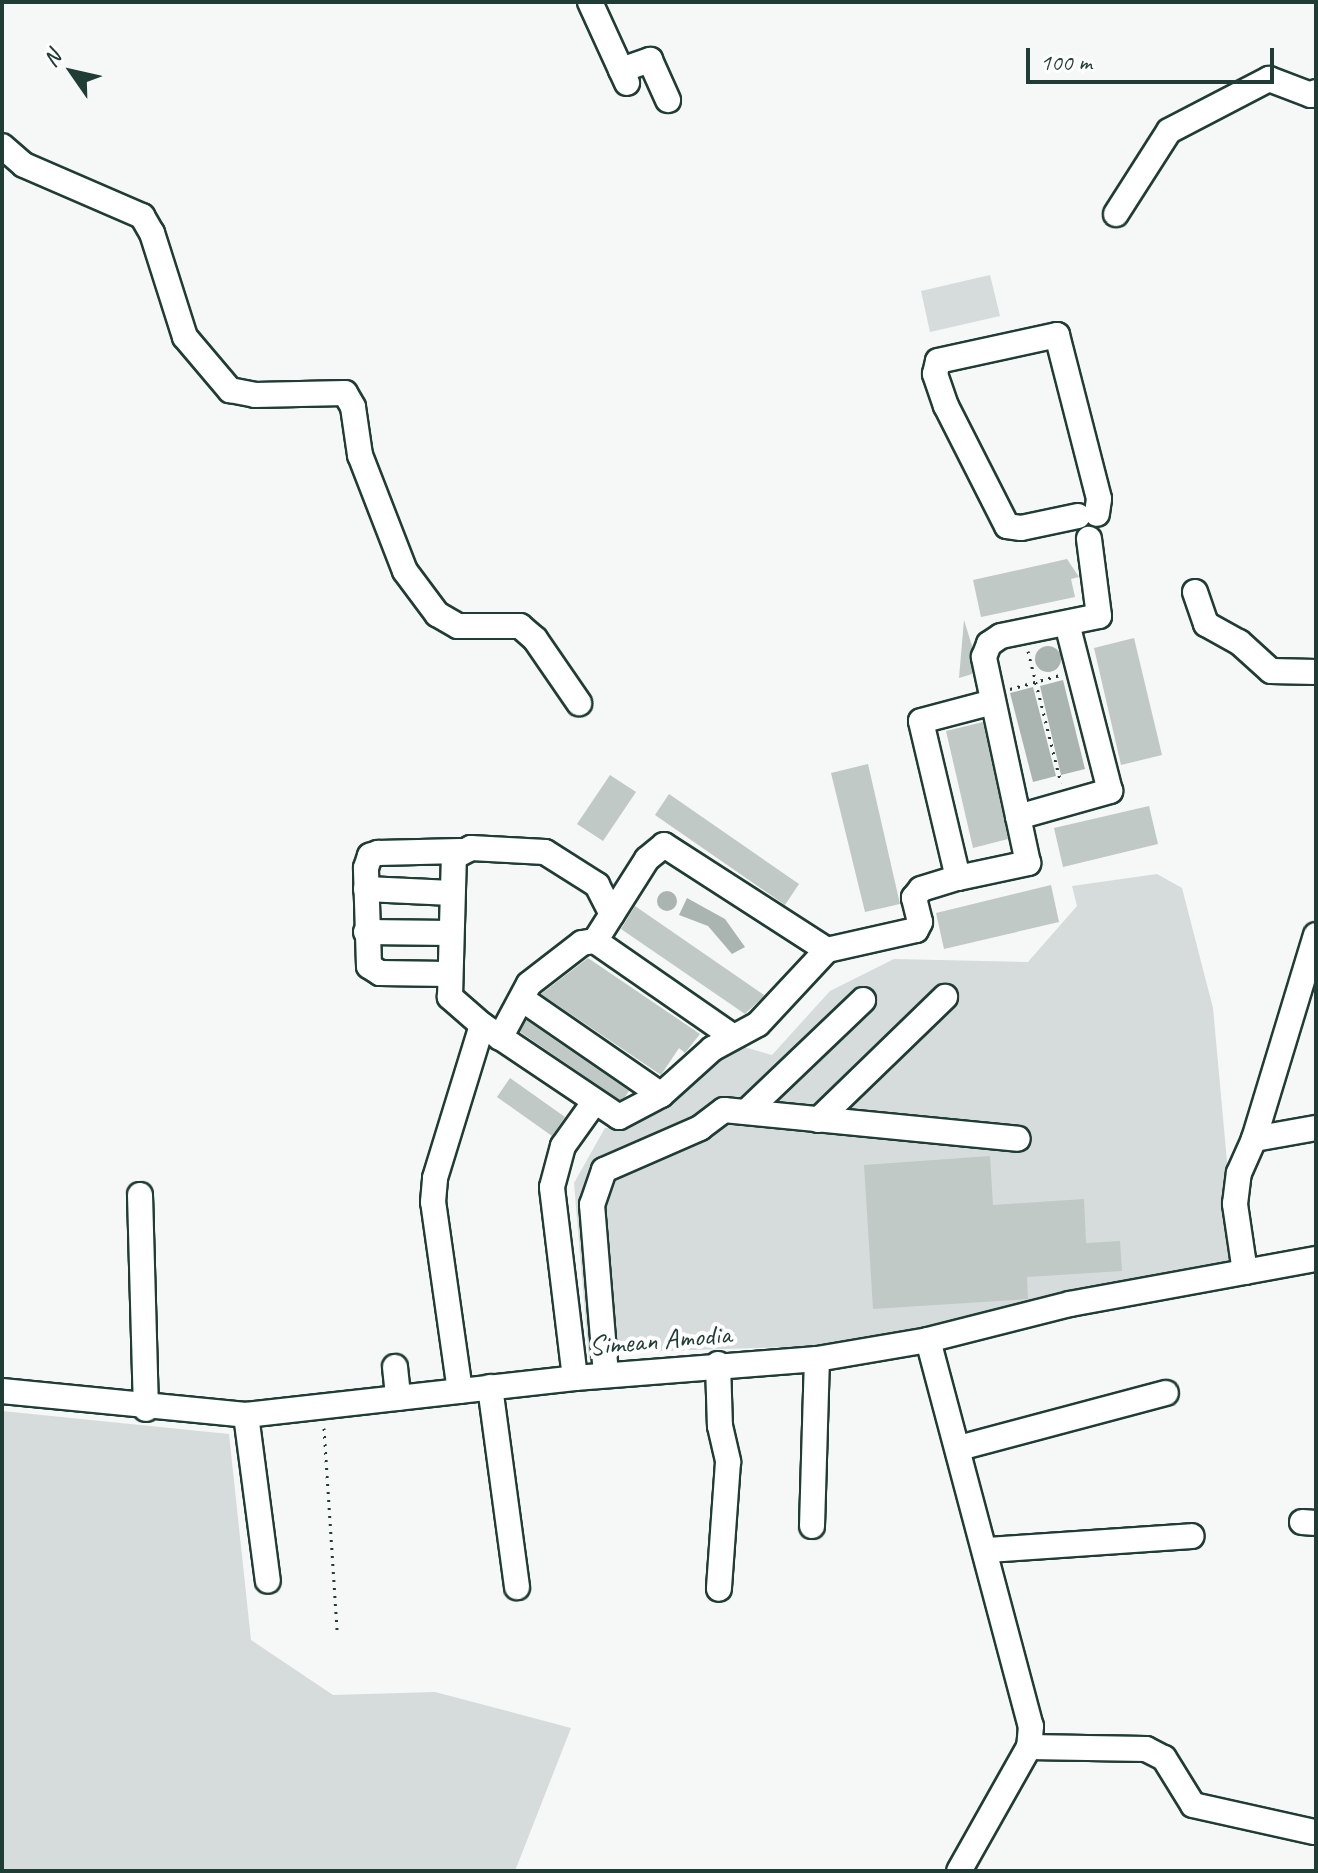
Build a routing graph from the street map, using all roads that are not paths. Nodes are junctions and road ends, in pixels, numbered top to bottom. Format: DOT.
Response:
graph roads {
  1 [pos="590,2"];
  2 [pos="1316,92"];
  3 [pos="668,100"];
  4 [pos="2,146"];
  5 [pos="1116,214"];
  6 [pos="1087,515"];
  7 [pos="1195,592"];
  8 [pos="1067,623"];
  9 [pos="1316,672"];
  10 [pos="992,698"];
  11 [pos="579,703"];
  12 [pos="1018,817"];
  13 [pos="460,851"];
  14 [pos="958,878"];
  15 [pos="597,885"];
  16 [pos="366,889"];
  17 [pos="627,890"];
  18 [pos="452,893"];
  19 [pos="612,914"];
  20 [pos="366,932"];
  21 [pos="451,933"];
  22 [pos="1316,935"];
  23 [pos="595,941"];
  24 [pos="827,950"];
  25 [pos="449,974"];
  26 [pos="945,997"];
  27 [pos="522,999"];
  28 [pos="863,1000"];
  29 [pos="491,1032"];
  30 [pos="731,1035"];
  31 [pos="661,1095"];
  32 [pos="599,1108"];
  33 [pos="746,1112"];
  34 [pos="818,1120"];
  35 [pos="1316,1128"];
  36 [pos="1018,1139"];
  37 [pos="1254,1139"];
  38 [pos="140,1195"];
  39 [pos="1316,1259"];
  40 [pos="1245,1272"];
  41 [pos="928,1340"];
  42 [pos="817,1359"];
  43 [pos="718,1364"];
  44 [pos="395,1367"];
  45 [pos="606,1375"];
  46 [pos="575,1378"];
  47 [pos="490,1387"];
  48 [pos="2,1391"];
  49 [pos="460,1391"];
  50 [pos="1166,1393"];
  51 [pos="398,1398"];
  52 [pos="146,1409"];
  53 [pos="246,1415"];
  54 [pos="959,1448"];
  55 [pos="812,1526"];
  56 [pos="1192,1536"];
  57 [pos="988,1550"];
  58 [pos="268,1581"];
  59 [pos="517,1587"];
  60 [pos="719,1589"];
  61 [pos="1029,1747"];
  62 [pos="1314,1832"];
  63 [pos="959,1871"];
  1 -- 3 [label="street"];
  2 -- 5 [label="street"];
  4 -- 11 [label="street"];
  6 -- 6 [label="street"];
  6 -- 8 [label="street"];
  7 -- 9 [label="street"];
  8 -- 10 [label="street"];
  8 -- 12 [label="street"];
  10 -- 12 [label="street"];
  10 -- 14 [label="street"];
  12 -- 14 [label="street"];
  13 -- 15 [label="street"];
  13 -- 16 [label="street"];
  13 -- 18 [label="street"];
  14 -- 24 [label="street"];
  15 -- 17 [label="street"];
  15 -- 19 [label="street"];
  16 -- 18 [label="street"];
  16 -- 20 [label="street"];
  17 -- 19 [label="street"];
  17 -- 24 [label="street"];
  18 -- 21 [label="street"];
  19 -- 23 [label="street"];
  20 -- 21 [label="street"];
  20 -- 25 [label="street"];
  21 -- 25 [label="street"];
  22 -- 37 [label="street"];
  23 -- 27 [label="street"];
  23 -- 30 [label="street"];
  24 -- 30 [label="street"];
  25 -- 29 [label="street"];
  26 -- 34 [label="street"];
  27 -- 29 [label="street"];
  27 -- 31 [label="street"];
  28 -- 33 [label="street"];
  29 -- 32 [label="street"];
  29 -- 49 [label="street"];
  30 -- 31 [label="street"];
  31 -- 32 [label="street"];
  32 -- 46 [label="street"];
  33 -- 34 [label="street"];
  33 -- 45 [label="street"];
  34 -- 36 [label="street"];
  35 -- 37 [label="street"];
  37 -- 40 [label="street"];
  38 -- 52 [label="street"];
  39 -- 40 [label="street, Simean Amodia"];
  40 -- 41 [label="street, Simean Amodia"];
  41 -- 42 [label="street, Simean Amodia"];
  41 -- 54 [label="street"];
  42 -- 43 [label="street, Simean Amodia"];
  42 -- 55 [label="street"];
  43 -- 45 [label="street, Simean Amodia"];
  43 -- 60 [label="street"];
  44 -- 51 [label="street"];
  45 -- 46 [label="street, Simean Amodia"];
  46 -- 47 [label="street, Simean Amodia"];
  47 -- 49 [label="street, Simean Amodia"];
  47 -- 59 [label="street"];
  48 -- 52 [label="street, Simean Amodia"];
  49 -- 51 [label="street, Simean Amodia"];
  50 -- 54 [label="street"];
  51 -- 53 [label="street, Simean Amodia"];
  52 -- 53 [label="street, Simean Amodia"];
  53 -- 58 [label="street"];
  54 -- 57 [label="street"];
  56 -- 57 [label="street"];
  57 -- 61 [label="street"];
  61 -- 62 [label="street"];
  61 -- 63 [label="street"];
}
